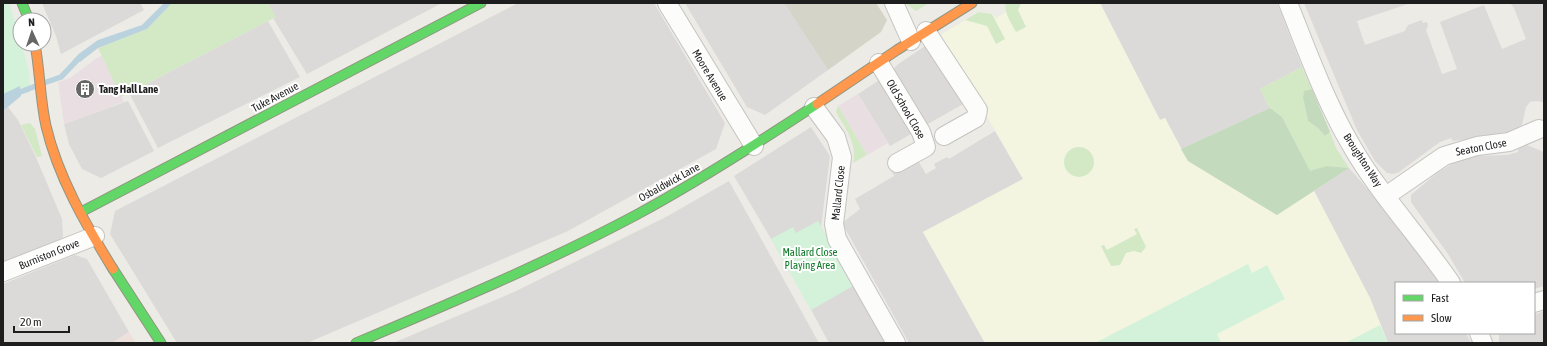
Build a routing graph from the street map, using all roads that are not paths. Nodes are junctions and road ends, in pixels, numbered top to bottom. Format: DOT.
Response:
graph roads {
  1 [pos="481,3"];
  2 [pos="667,3"];
  3 [pos="894,3"];
  4 [pos="972,3"];
  5 [pos="1288,3"];
  6 [pos="918,36"];
  7 [pos="36,52"];
  8 [pos="879,63"];
  9 [pos="814,107"];
  10 [pos="1539,129"];
  11 [pos="944,136"];
  12 [pos="754,146"];
  13 [pos="897,163"];
  14 [pos="1386,196"];
  15 [pos="81,212"];
  16 [pos="95,236"];
  17 [pos="3,272"];
  18 [pos="1450,282"];
  19 [pos="161,343"];
  20 [pos="356,343"];
  21 [pos="896,343"];
  1 -- 15 [label="street, Tuke Avenue"];
  2 -- 12 [label="street, Moore Avenue"];
  3 -- 6 [label="street"];
  4 -- 6 [label="street, Osbaldwick Lane"];
  5 -- 14 [label="street, Broughton Way"];
  6 -- 8 [label="street, Osbaldwick Lane"];
  6 -- 11 [label="street"];
  7 -- 15 [label="street"];
  8 -- 9 [label="street, Osbaldwick Lane"];
  8 -- 13 [label="street, Old School Close"];
  9 -- 12 [label="street, Osbaldwick Lane"];
  9 -- 21 [label="street, Mallard Close"];
  10 -- 14 [label="street, Seaton Close"];
  12 -- 20 [label="street, Osbaldwick Lane"];
  14 -- 18 [label="street, Broughton Way"];
  15 -- 16 [label="street"];
  16 -- 17 [label="street, Burniston Grove"];
  16 -- 19 [label="street"];
}
